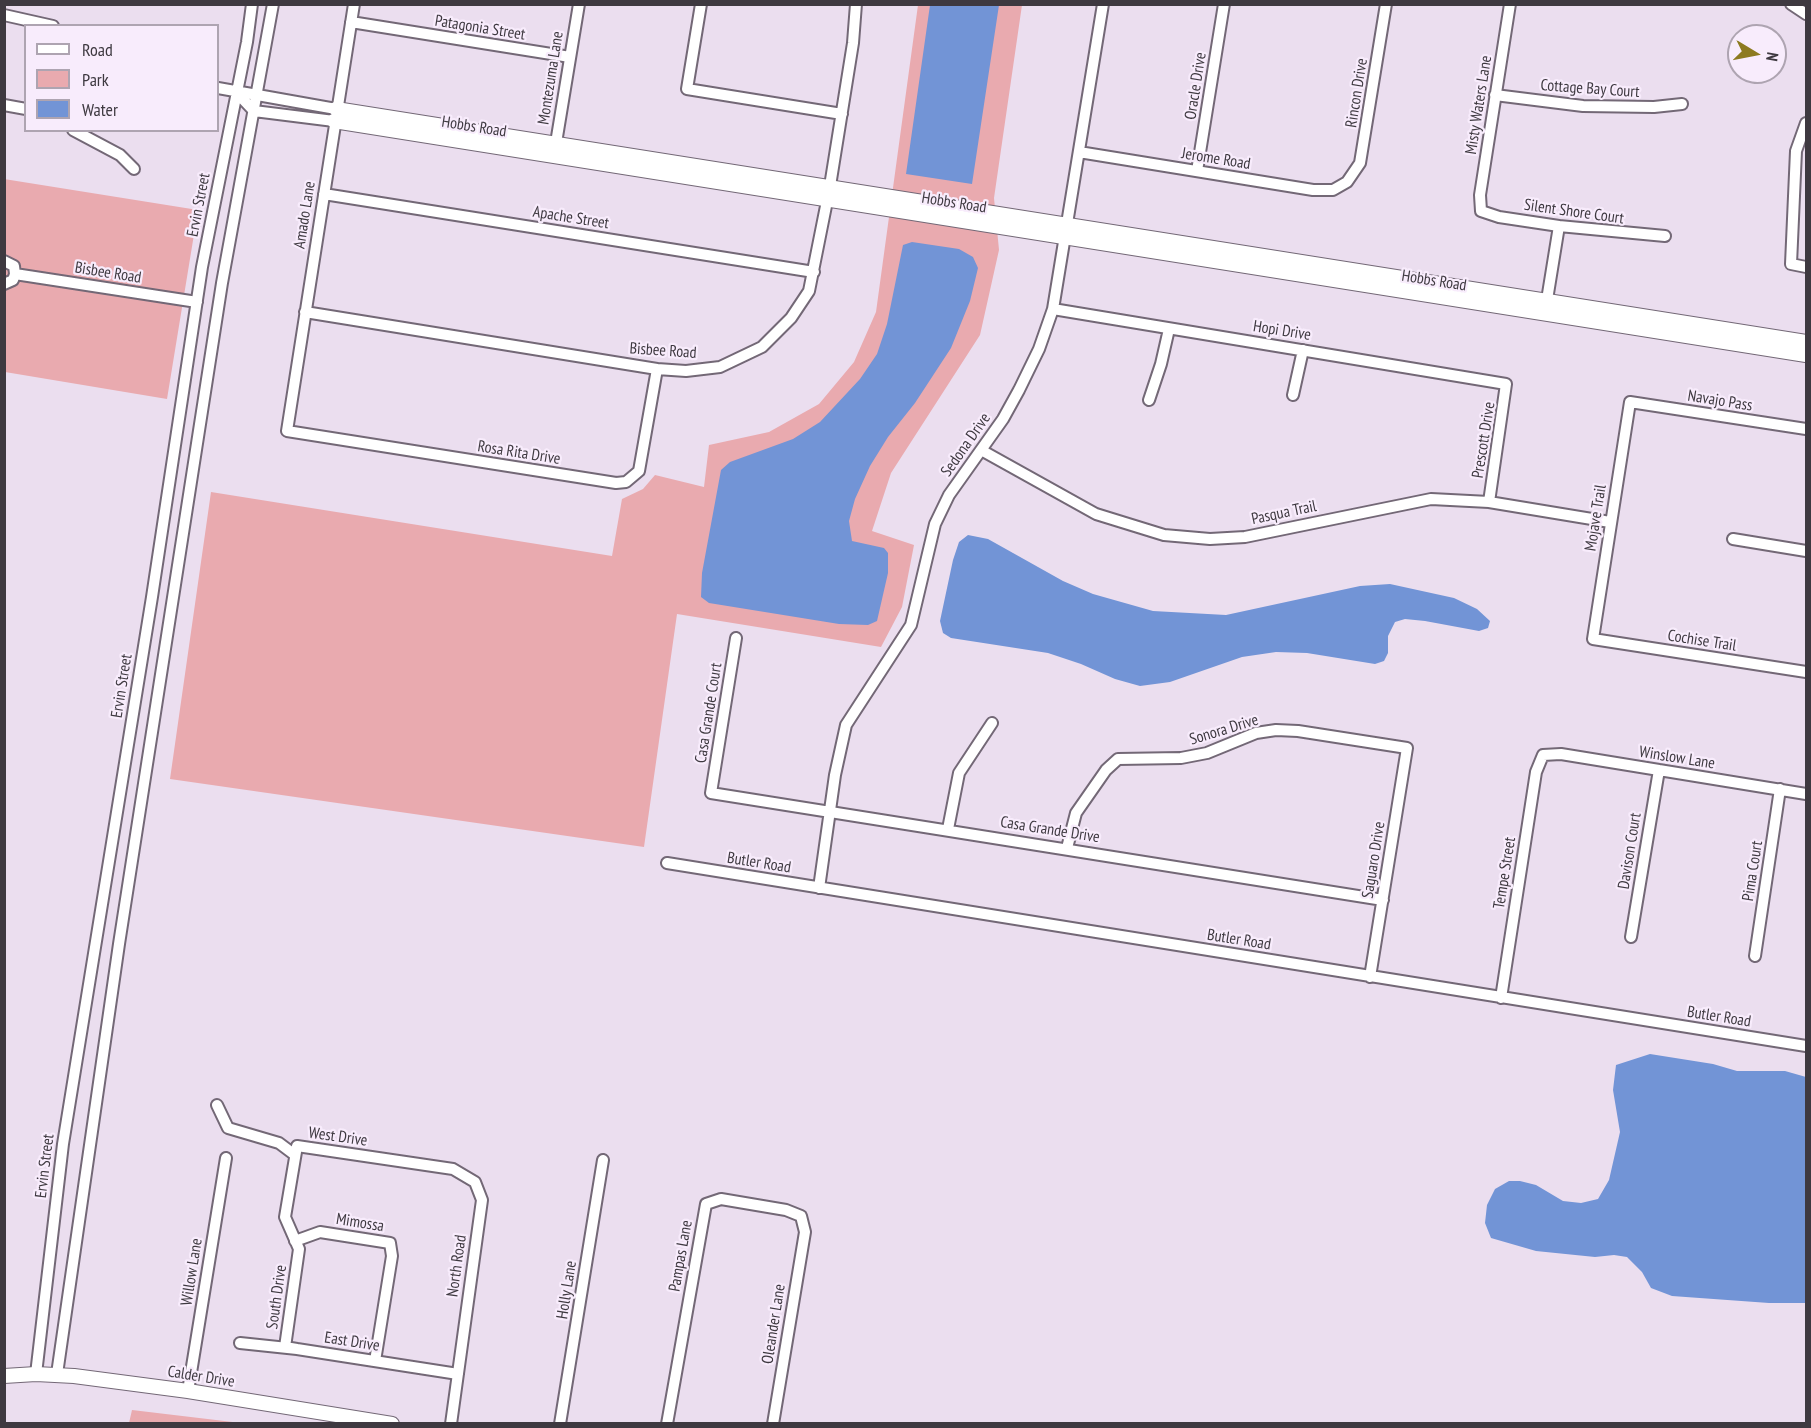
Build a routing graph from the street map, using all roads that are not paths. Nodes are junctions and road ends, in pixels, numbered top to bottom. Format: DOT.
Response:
graph roads {
  1 [pos="252,4"];
  2 [pos="273,4"];
  3 [pos="354,4"];
  4 [pos="579,4"];
  5 [pos="701,4"];
  6 [pos="856,4"];
  7 [pos="1103,4"];
  8 [pos="1224,4"];
  9 [pos="1386,4"];
  10 [pos="1510,4"];
  11 [pos="1791,4"];
  12 [pos="1806,14"];
  13 [pos="4,15"];
  14 [pos="351,22"];
  15 [pos="44,24"];
  16 [pos="570,57"];
  17 [pos="219,88"];
  18 [pos="237,93"];
  19 [pos="1495,94"];
  20 [pos="258,95"];
  21 [pos="1683,104"];
  22 [pos="4,105"];
  23 [pos="24,109"];
  24 [pos="254,111"];
  25 [pos="842,114"];
  26 [pos="335,115"];
  27 [pos="1806,123"];
  28 [pos="77,132"];
  29 [pos="556,142"];
  30 [pos="1079,152"];
  31 [pos="554,156"];
  32 [pos="134,169"];
  33 [pos="1197,171"];
  34 [pos="1347,182"];
  35 [pos="829,193"];
  36 [pos="324,194"];
  37 [pos="1481,211"];
  38 [pos="1559,226"];
  39 [pos="1067,231"];
  40 [pos="1665,236"];
  41 [pos="4,261"];
  42 [pos="1806,267"];
  43 [pos="814,272"];
  44 [pos="15,274"];
  45 [pos="4,284"];
  46 [pos="1547,301"];
  47 [pos="197,302"];
  48 [pos="1053,309"];
  49 [pos="305,312"];
  50 [pos="1544,315"];
  51 [pos="1673,327"];
  52 [pos="1169,329"];
  53 [pos="1806,342"];
  54 [pos="1303,350"];
  55 [pos="1806,356"];
  56 [pos="657,369"];
  57 [pos="1506,384"];
  58 [pos="1293,395"];
  59 [pos="1149,400"];
  60 [pos="1630,402"];
  61 [pos="1806,429"];
  62 [pos="287,431"];
  63 [pos="981,450"];
  64 [pos="1489,502"];
  65 [pos="1610,522"];
  66 [pos="1733,539"];
  67 [pos="1806,551"];
  68 [pos="736,638"];
  69 [pos="1593,639"];
  70 [pos="1806,672"];
  71 [pos="992,723"];
  72 [pos="1407,748"];
  73 [pos="1543,755"];
  74 [pos="1659,770"];
  75 [pos="1780,789"];
  76 [pos="711,793"];
  77 [pos="1806,794"];
  78 [pos="830,811"];
  79 [pos="948,829"];
  80 [pos="1067,848"];
  81 [pos="667,863"];
  82 [pos="819,888"];
  83 [pos="1383,900"];
  84 [pos="1631,937"];
  85 [pos="1755,956"];
  86 [pos="1370,976"];
  87 [pos="1501,998"];
  88 [pos="1806,1046"];
  89 [pos="216,1105"];
  90 [pos="295,1155"];
  91 [pos="225,1158"];
  92 [pos="603,1160"];
  93 [pos="410,1163"];
  94 [pos="804,1229"];
  95 [pos="295,1241"];
  96 [pos="240,1343"];
  97 [pos="297,1349"];
  98 [pos="375,1361"];
  99 [pos="36,1374"];
  100 [pos="57,1374"];
  101 [pos="458,1374"];
  102 [pos="4,1376"];
  103 [pos="188,1391"];
  104 [pos="392,1424"];
  105 [pos="451,1424"];
  106 [pos="560,1424"];
  107 [pos="667,1424"];
  108 [pos="773,1424"];
  1 -- 18 [label="street, Ervin Street"];
  2 -- 20 [label="street"];
  3 -- 14 [label="street, Amado Lane"];
  4 -- 16 [label="street, Montezuma Lane"];
  5 -- 25 [label="street"];
  6 -- 25 [label="street, Bisbee Road"];
  7 -- 30 [label="street, Sedona Drive"];
  8 -- 33 [label="street, Oracle Drive"];
  9 -- 34 [label="street, Rincon Drive"];
  10 -- 19 [label="street, Misty Waters Lane"];
  11 -- 12 [label="street"];
  13 -- 15 [label="street"];
  14 -- 16 [label="street, Patagonia Street"];
  14 -- 26 [label="street, Amado Lane"];
  16 -- 29 [label="street, Montezuma Lane"];
  17 -- 18 [label="street, Hobbs Road"];
  18 -- 20 [label="street, Hobbs Road"];
  18 -- 24 [label="street"];
  18 -- 47 [label="street, Ervin Street"];
  19 -- 21 [label="street, Cottage Bay Court"];
  19 -- 37 [label="street, Misty Waters Lane"];
  20 -- 24 [label="street"];
  20 -- 26 [label="street, Hobbs Road"];
  22 -- 23 [label="street"];
  24 -- 26 [label="street, Hobbs Road"];
  24 -- 100 [label="street"];
  25 -- 35 [label="street, Bisbee Road"];
  26 -- 29 [label="street, Hobbs Road"];
  26 -- 31 [label="street, Hobbs Road"];
  26 -- 36 [label="street, Amado Lane"];
  27 -- 42 [label="street"];
  28 -- 32 [label="street"];
  29 -- 31 [label="street, Montezuma Lane"];
  29 -- 35 [label="street, Hobbs Road"];
  30 -- 33 [label="street, Jerome Road"];
  30 -- 39 [label="street, Sedona Drive"];
  31 -- 35 [label="street, Hobbs Road"];
  33 -- 34 [label="street, Jerome Road"];
  35 -- 39 [label="street, Hobbs Road"];
  35 -- 43 [label="street, Bisbee Road"];
  36 -- 43 [label="street, Apache Street"];
  36 -- 49 [label="street, Amado Lane"];
  37 -- 38 [label="street, Silent Shore Court"];
  38 -- 40 [label="street, Silent Shore Court"];
  38 -- 46 [label="street"];
  39 -- 46 [label="street, Hobbs Road"];
  39 -- 48 [label="street, Sedona Drive"];
  39 -- 50 [label="street, Hobbs Road"];
  41 -- 44 [label="street"];
  43 -- 56 [label="street, Bisbee Road"];
  44 -- 45 [label="street"];
  44 -- 47 [label="street, Bisbee Road"];
  46 -- 50 [label="street"];
  46 -- 51 [label="street, Hobbs Road"];
  47 -- 99 [label="street, Ervin Street"];
  48 -- 52 [label="street, Hopi Drive"];
  48 -- 63 [label="street, Sedona Drive"];
  49 -- 56 [label="street, Bisbee Road"];
  49 -- 62 [label="street, Amado Lane"];
  50 -- 51 [label="street, Hobbs Road"];
  51 -- 53 [label="street, Hobbs Road"];
  51 -- 55 [label="street, Hobbs Road"];
  52 -- 54 [label="street, Hopi Drive"];
  52 -- 59 [label="street"];
  54 -- 57 [label="street, Hopi Drive"];
  54 -- 58 [label="street"];
  56 -- 62 [label="street, Rosa Rita Drive"];
  57 -- 64 [label="street, Prescott Drive"];
  60 -- 61 [label="street, Navajo Pass"];
  60 -- 65 [label="street, Mojave Trail"];
  63 -- 64 [label="street, Pasqua Trail"];
  63 -- 78 [label="street, Sedona Drive"];
  64 -- 65 [label="street, Pasqua Trail"];
  65 -- 69 [label="street, Mojave Trail"];
  66 -- 67 [label="street"];
  68 -- 76 [label="street, Casa Grande Court"];
  69 -- 70 [label="street, Cochise Trail"];
  71 -- 79 [label="street"];
  72 -- 80 [label="street, Sonora Drive"];
  72 -- 83 [label="street, Saguaro Drive"];
  73 -- 74 [label="street, Winslow Lane"];
  73 -- 87 [label="street, Tempe Street"];
  74 -- 75 [label="street, Winslow Lane"];
  74 -- 84 [label="street, Davison Court"];
  75 -- 77 [label="street, Winslow Lane"];
  75 -- 85 [label="street, Pima Court"];
  76 -- 78 [label="street, Casa Grande Drive"];
  78 -- 79 [label="street, Casa Grande Drive"];
  78 -- 82 [label="street, Sedona Drive"];
  79 -- 80 [label="street, Casa Grande Drive"];
  80 -- 83 [label="street, Casa Grande Drive"];
  81 -- 82 [label="street, Butler Road"];
  82 -- 86 [label="street, Butler Road"];
  83 -- 86 [label="street, Saguaro Drive"];
  86 -- 87 [label="street, Butler Road"];
  87 -- 88 [label="street, Butler Road"];
  89 -- 90 [label="street, West Drive"];
  90 -- 93 [label="street, West Drive"];
  90 -- 95 [label="street"];
  91 -- 103 [label="street, Willow Lane"];
  92 -- 106 [label="street, Holly Lane"];
  93 -- 101 [label="street, North Road"];
  94 -- 107 [label="street, Pampas Lane"];
  94 -- 108 [label="street, Oleander Lane"];
  95 -- 97 [label="street, South Drive"];
  95 -- 98 [label="street, Mimossa"];
  96 -- 97 [label="street, East Drive"];
  97 -- 98 [label="street, East Drive"];
  98 -- 101 [label="street, East Drive"];
  99 -- 100 [label="street, Calder Drive"];
  99 -- 102 [label="street, Calder Drive"];
  100 -- 103 [label="street, Calder Drive"];
  101 -- 105 [label="street, North Road"];
  103 -- 104 [label="street, Calder Drive"];
}
